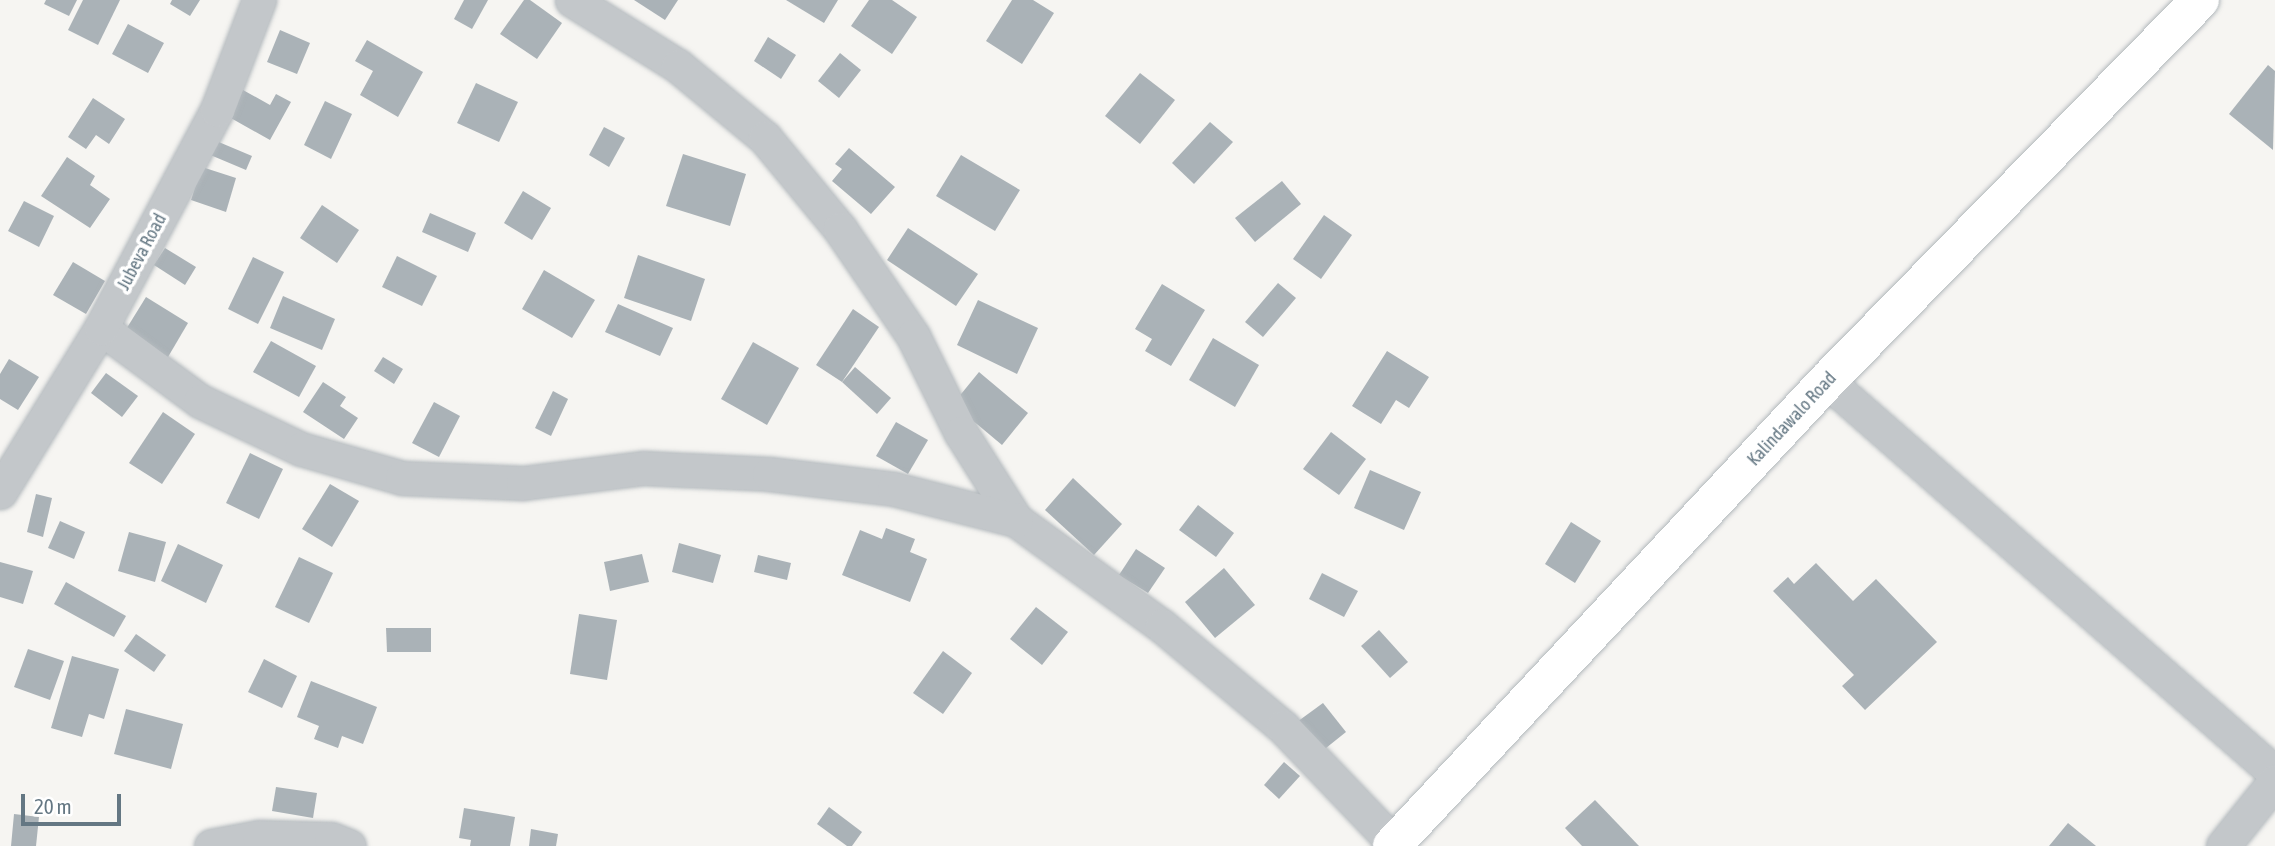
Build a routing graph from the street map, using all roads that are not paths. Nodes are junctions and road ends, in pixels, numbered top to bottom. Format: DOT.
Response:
graph roads {
  1 [pos="259,0"];
  2 [pos="572,0"];
  3 [pos="2200,0"];
  4 [pos="101,328"];
  5 [pos="1827,381"];
  6 [pos="0,492"];
  7 [pos="1016,520"];
  8 [pos="2275,773"];
  9 [pos="2275,781"];
  10 [pos="1393,844"];
  11 [pos="211,846"];
  12 [pos="349,846"];
  13 [pos="2223,846"];
  1 -- 4 [label="street, Jubeva Road"];
  2 -- 7 [label="street"];
  3 -- 5 [label="street, Kalindawalo Road"];
  4 -- 6 [label="street, Jubeva Road"];
  4 -- 7 [label="street"];
  5 -- 8 [label="street"];
  5 -- 10 [label="street, Kalindawalo Road"];
  7 -- 10 [label="street"];
  9 -- 13 [label="street"];
  11 -- 12 [label="street"];
}
